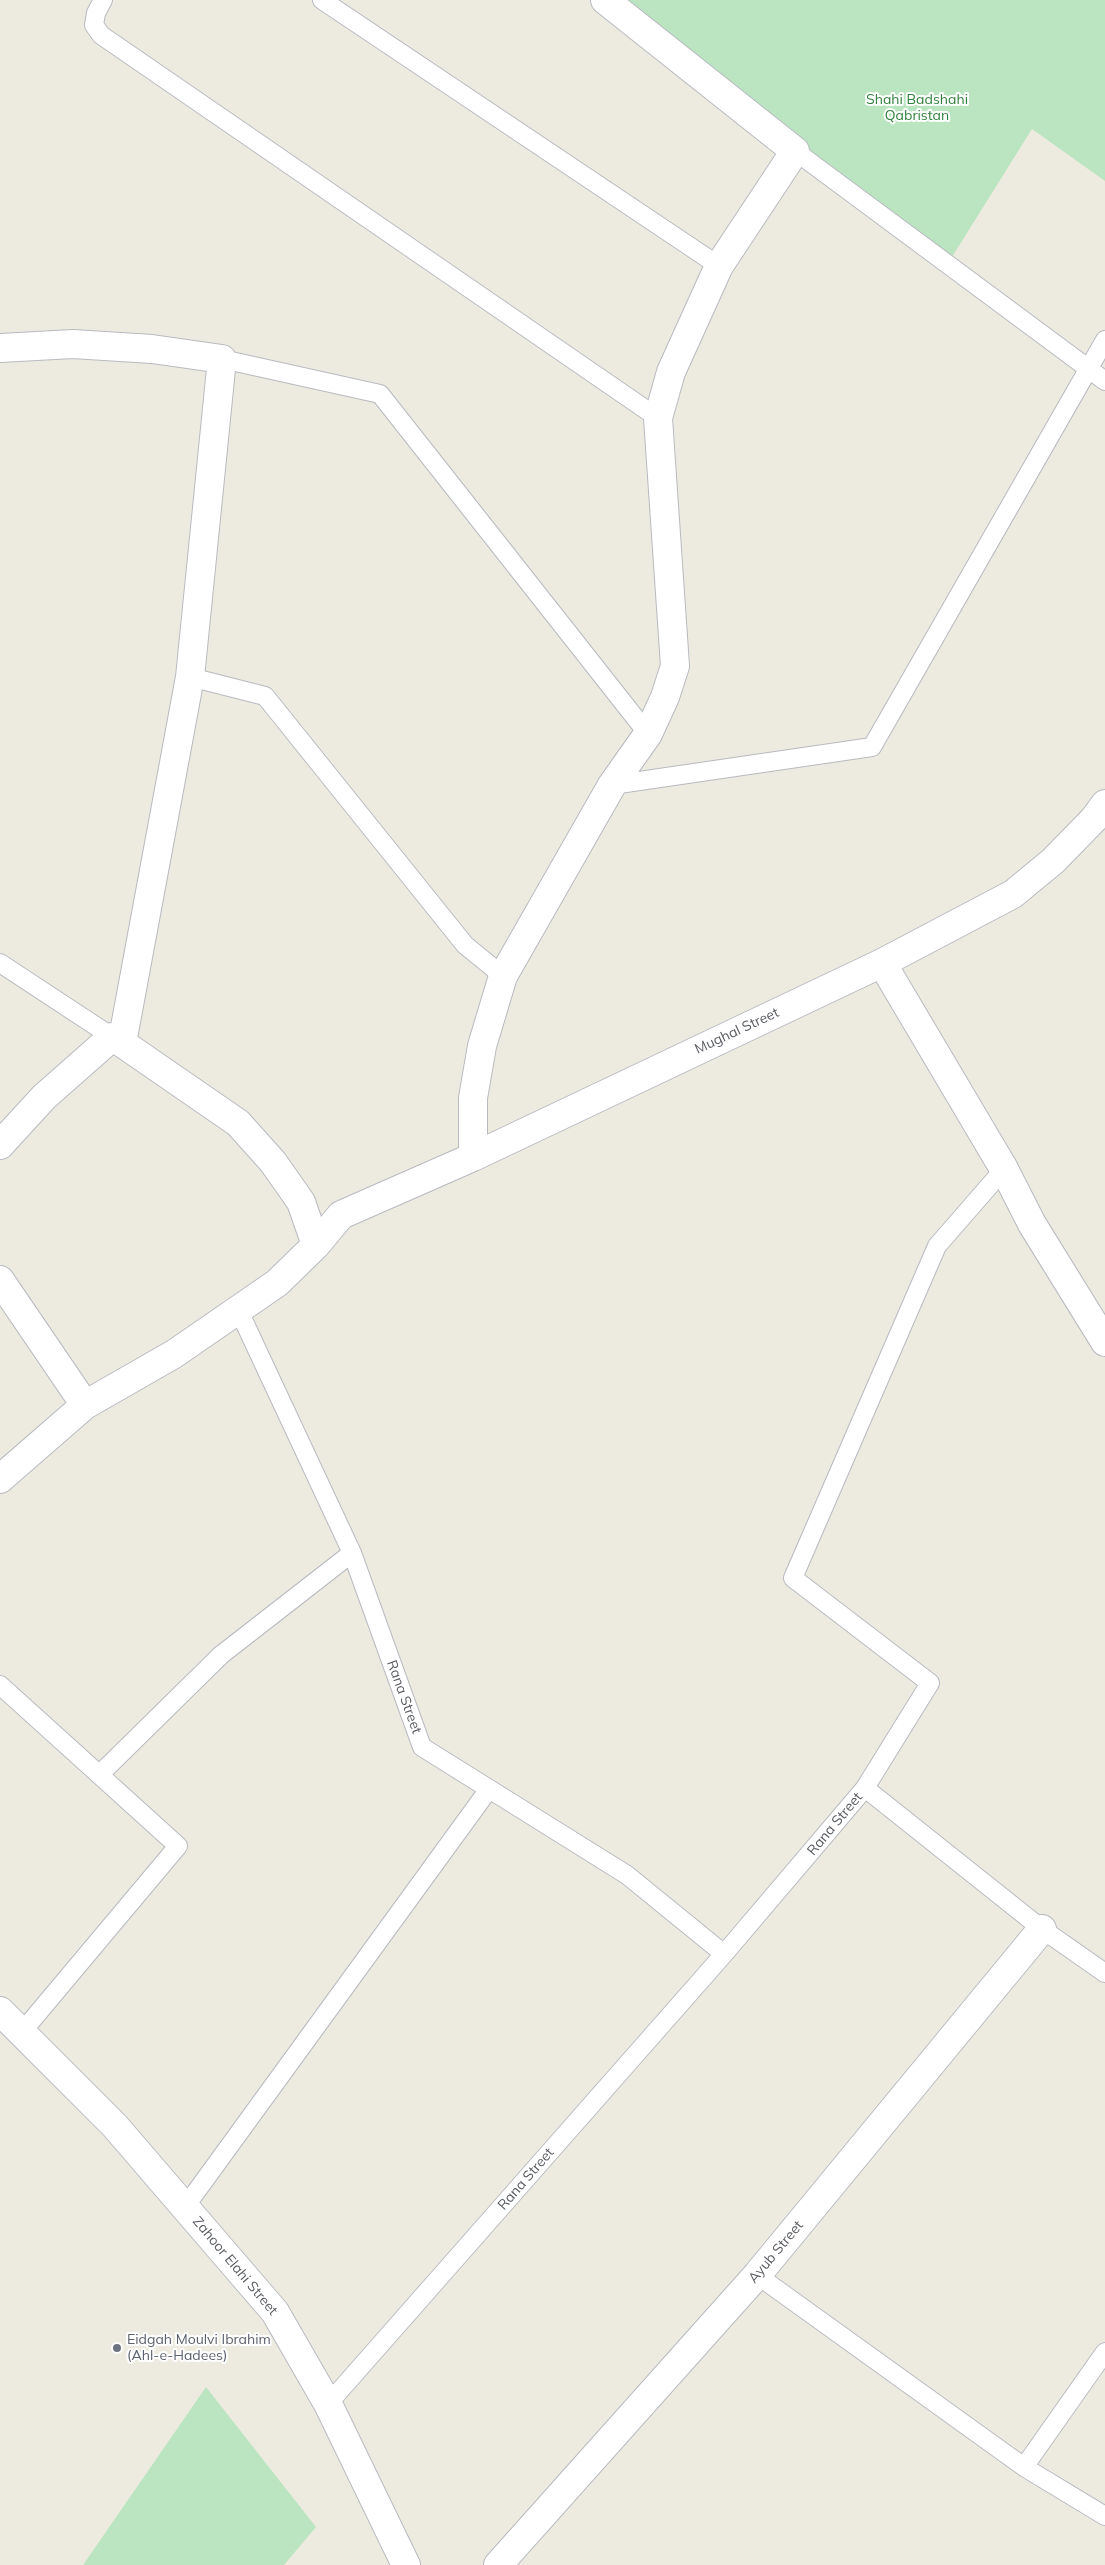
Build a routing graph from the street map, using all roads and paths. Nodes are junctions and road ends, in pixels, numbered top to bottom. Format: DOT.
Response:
graph roads {
  1 [pos="103,0"];
  2 [pos="322,0"];
  3 [pos="605,0"];
  4 [pos="795,151"];
  5 [pos="720,266"];
  6 [pos="1105,340"];
  7 [pos="0,348"];
  8 [pos="222,359"];
  9 [pos="1086,369"];
  10 [pos="1105,381"];
  11 [pos="658,418"];
  12 [pos="190,677"];
  13 [pos="648,734"];
  14 [pos="612,785"];
  15 [pos="1101,817"];
  16 [pos="0,963"];
  17 [pos="882,963"];
  18 [pos="503,976"];
  19 [pos="117,1040"];
  20 [pos="0,1145"];
  21 [pos="473,1157"];
  22 [pos="1004,1169"];
  23 [pos="316,1245"];
  24 [pos="0,1280"];
  25 [pos="239,1311"];
  26 [pos="1105,1342"];
  27 [pos="85,1405"];
  28 [pos="0,1480"];
  29 [pos="352,1553"];
  30 [pos="0,1686"];
  31 [pos="98,1775"];
  32 [pos="866,1788"];
  33 [pos="489,1789"];
  34 [pos="1042,1929"];
  35 [pos="724,1954"];
  36 [pos="1105,1973"];
  37 [pos="0,2011"];
  38 [pos="22,2032"];
  39 [pos="185,2207"];
  40 [pos="757,2275"];
  41 [pos="1105,2352"];
  42 [pos="328,2404"];
  43 [pos="1024,2467"];
  44 [pos="1105,2516"];
  45 [pos="406,2565"];
  46 [pos="498,2565"];
  1 -- 11 [label="lane"];
  2 -- 5 [label="lane"];
  3 -- 4 [label="street"];
  4 -- 5 [label="street"];
  4 -- 9 [label="lane"];
  5 -- 11 [label="street"];
  6 -- 9 [label="lane"];
  7 -- 8 [label="street"];
  8 -- 12 [label="street"];
  8 -- 13 [label="lane"];
  9 -- 10 [label="lane"];
  9 -- 14 [label="lane"];
  11 -- 13 [label="street"];
  12 -- 18 [label="lane"];
  12 -- 19 [label="street"];
  13 -- 14 [label="street"];
  14 -- 18 [label="street"];
  15 -- 17 [label="street, Mughal Street"];
  16 -- 19 [label="lane"];
  17 -- 21 [label="street, Mughal Street"];
  17 -- 22 [label="street"];
  18 -- 21 [label="street"];
  19 -- 20 [label="street"];
  19 -- 23 [label="street"];
  21 -- 23 [label="street, Mughal Street"];
  22 -- 26 [label="street"];
  22 -- 32 [label="lane, Rana Street"];
  23 -- 25 [label="street"];
  24 -- 27 [label="street"];
  25 -- 27 [label="street"];
  25 -- 29 [label="lane, Rana Street"];
  27 -- 28 [label="street"];
  29 -- 31 [label="lane"];
  29 -- 33 [label="lane, Rana Street"];
  30 -- 31 [label="lane"];
  31 -- 38 [label="lane"];
  32 -- 34 [label="lane"];
  32 -- 35 [label="lane, Rana Street"];
  33 -- 35 [label="lane, Rana Street"];
  33 -- 39 [label="lane"];
  34 -- 36 [label="lane"];
  34 -- 40 [label="street, Ayub Street"];
  35 -- 42 [label="lane, Rana Street"];
  37 -- 38 [label="street, Zahoor Elahi Street"];
  38 -- 39 [label="street, Zahoor Elahi Street"];
  39 -- 42 [label="street, Zahoor Elahi Street"];
  40 -- 43 [label="lane"];
  40 -- 46 [label="street, Ayub Street"];
  41 -- 43 [label="lane"];
  42 -- 45 [label="street, Zahoor Elahi Street"];
  43 -- 44 [label="lane"];
}
